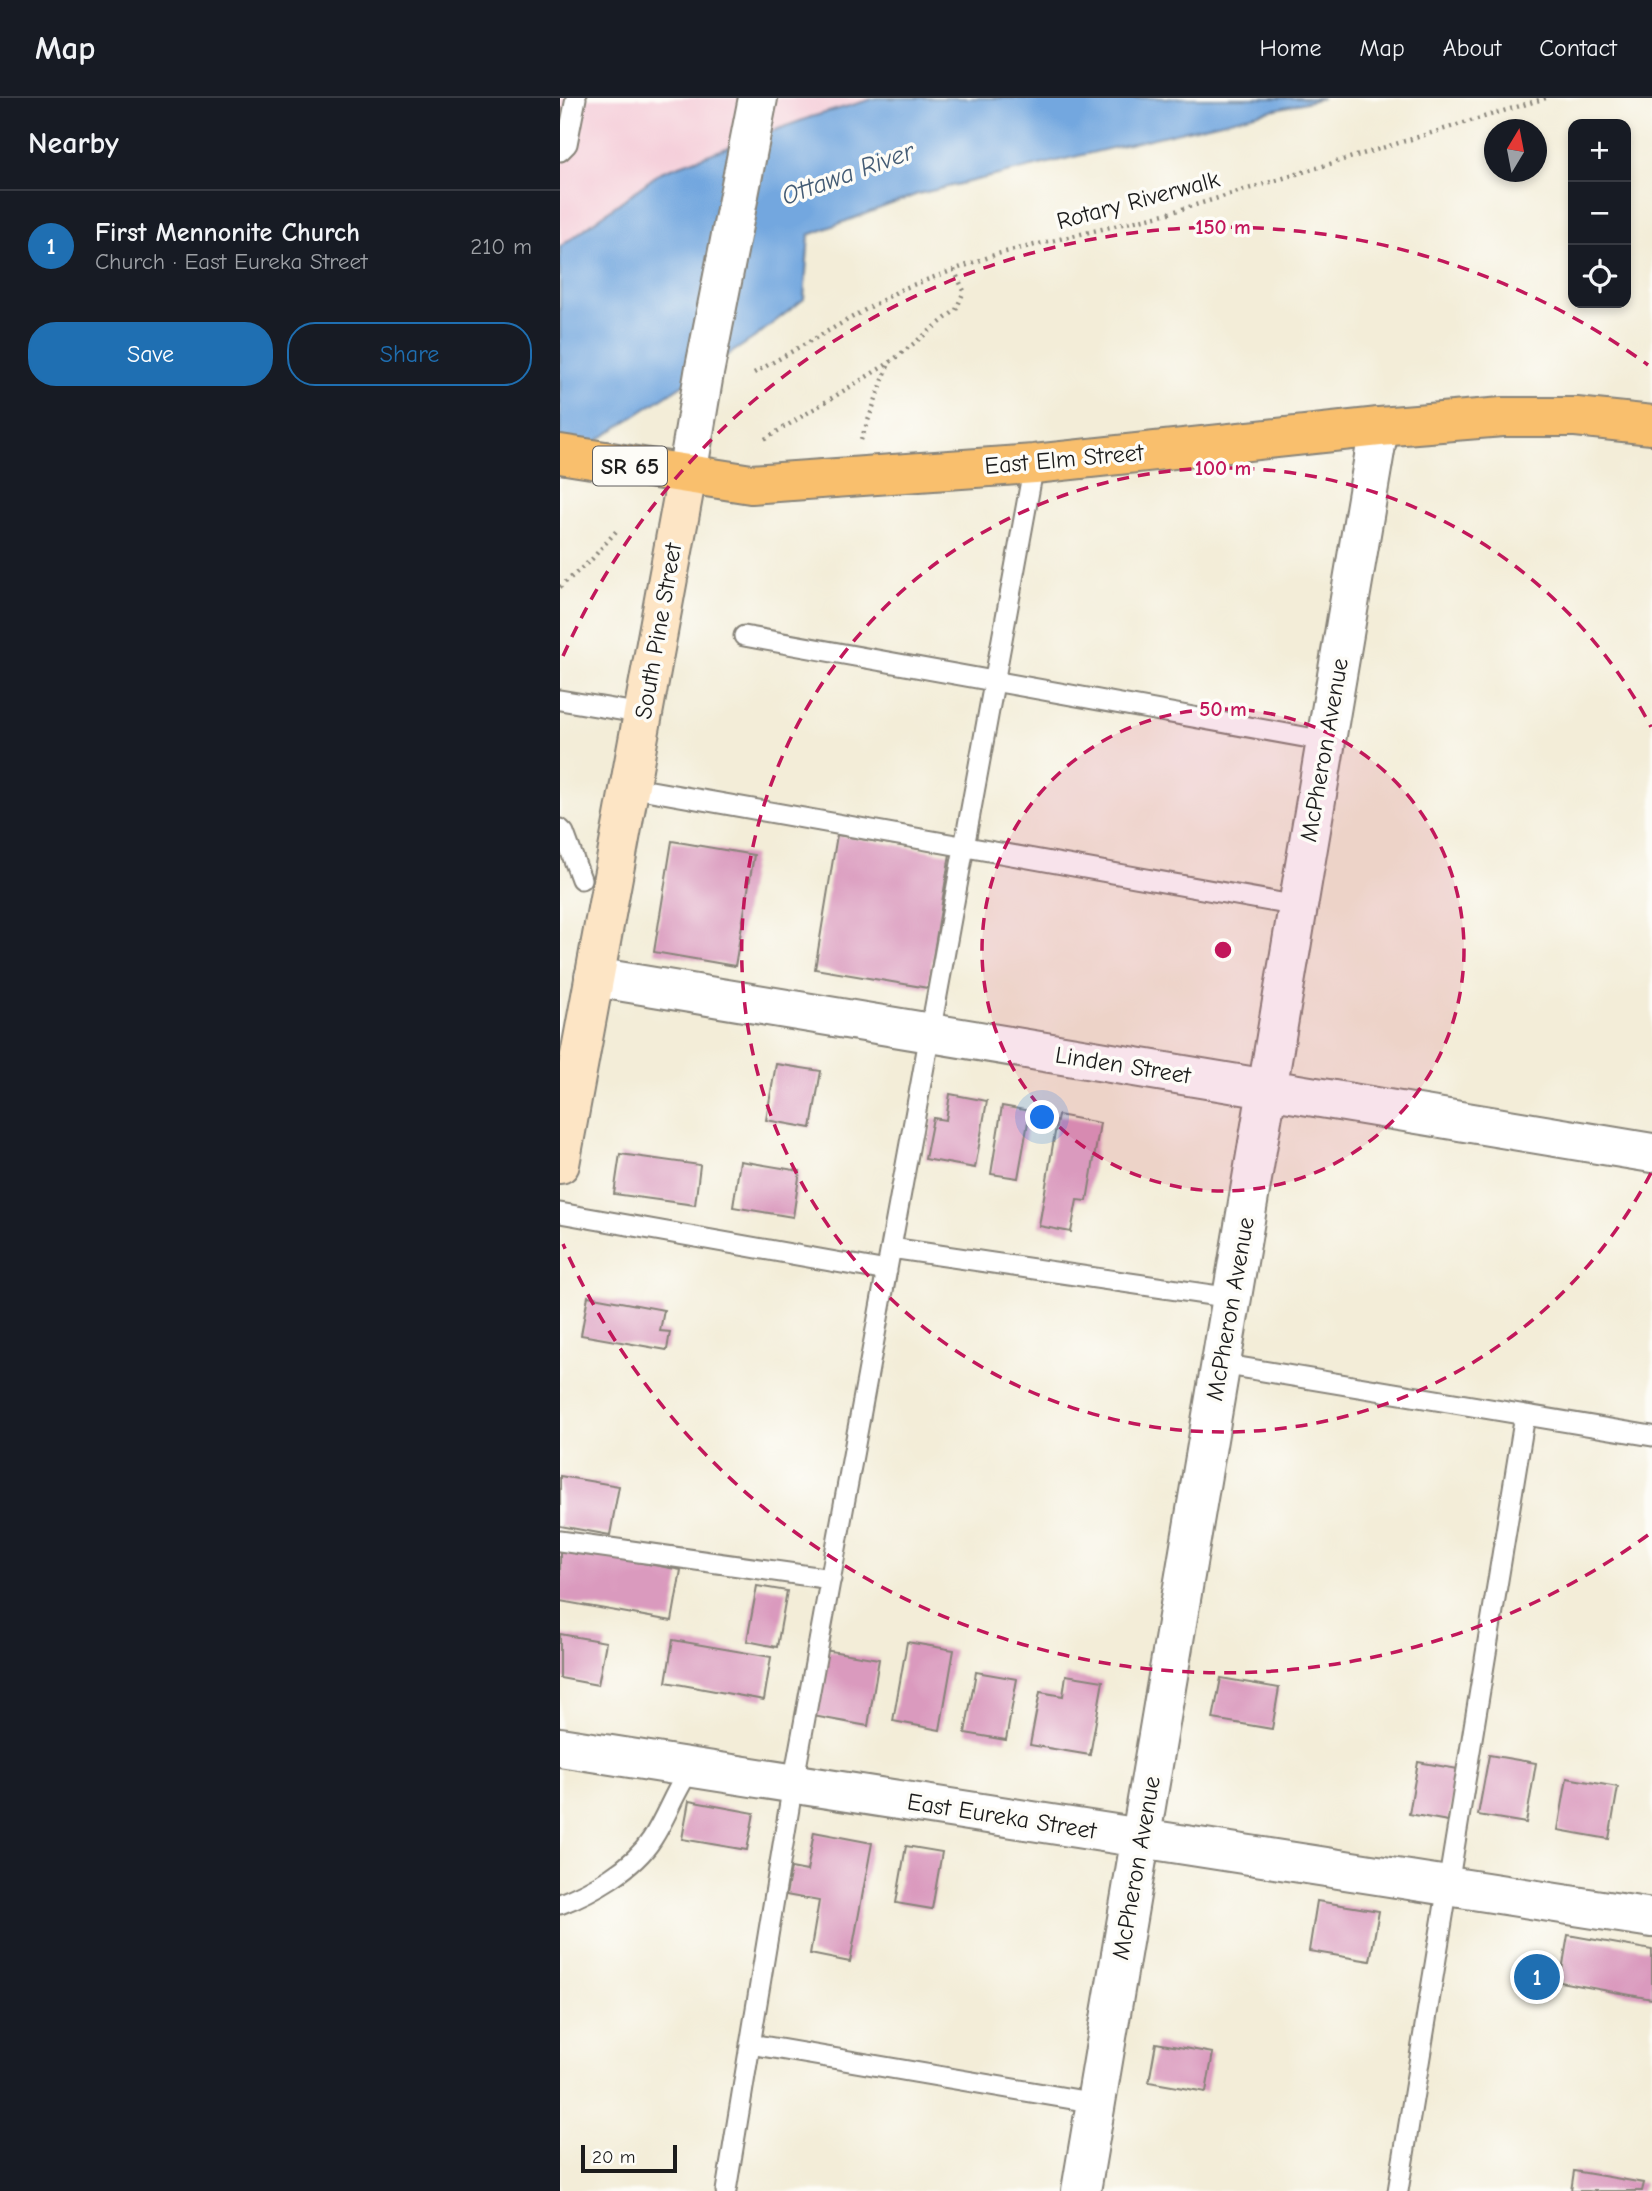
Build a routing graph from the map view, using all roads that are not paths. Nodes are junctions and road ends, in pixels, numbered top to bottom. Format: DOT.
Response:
graph roads {
  1 [pos="576,98"];
  2 [pos="758,98"];
  3 [pos="560,151"];
  4 [pos="1652,425"];
  5 [pos="1379,427"];
  6 [pos="566,455"];
  7 [pos="1034,464"];
  8 [pos="687,475"];
  9 [pos="744,636"];
  10 [pos="995,681"];
  11 [pos="560,700"];
  12 [pos="643,713"];
  13 [pos="1326,741"];
  14 [pos="629,787"];
  15 [pos="560,829"];
  16 [pos="965,847"];
  17 [pos="560,875"];
  18 [pos="596,882"];
  19 [pos="1298,906"];
  20 [pos="594,977"];
  21 [pos="931,1033"];
  22 [pos="1267,1089"];
  23 [pos="1652,1153"];
  24 [pos="560,1164"];
  25 [pos="560,1213"];
  26 [pos="891,1248"];
  27 [pos="887,1270"];
  28 [pos="1232,1298"];
  29 [pos="1221,1364"];
  30 [pos="1525,1415"];
  31 [pos="1652,1436"];
  32 [pos="560,1542"];
  33 [pos="831,1579"];
  34 [pos="560,1747"];
  35 [pos="691,1768"];
  36 [pos="793,1784"];
  37 [pos="1141,1838"];
  38 [pos="1448,1886"];
  39 [pos="560,1904"];
  40 [pos="1652,1917"];
  41 [pos="750,2044"];
  42 [pos="1096,2103"];
  43 [pos="726,2191"];
  44 [pos="1081,2191"];
  45 [pos="1398,2191"];
  1 -- 3 [label="lane"];
  2 -- 8 [label="street, South Pine Street"];
  4 -- 5 [label="main road, East Elm Street"];
  5 -- 7 [label="main road, East Elm Street"];
  5 -- 13 [label="street, McPheron Avenue"];
  6 -- 8 [label="main road, East Elm Street / SR 65"];
  7 -- 8 [label="main road, East Elm Street"];
  7 -- 10 [label="lane"];
  8 -- 12 [label="main road, South Pine Street / SR 65"];
  9 -- 10 [label="lane"];
  10 -- 13 [label="lane"];
  10 -- 16 [label="lane"];
  11 -- 12 [label="lane"];
  12 -- 14 [label="main road, South Pine Street / SR 65"];
  13 -- 19 [label="street, McPheron Avenue"];
  14 -- 16 [label="lane"];
  14 -- 18 [label="main road, South Pine Street / SR 65"];
  15 -- 18 [label="lane"];
  16 -- 19 [label="lane"];
  16 -- 21 [label="lane"];
  17 -- 18 [label="lane"];
  18 -- 20 [label="main road, South Pine Street / SR 65"];
  19 -- 22 [label="street, McPheron Avenue"];
  20 -- 21 [label="street, Linden Street"];
  20 -- 24 [label="main road, South Pine Street / SR 65"];
  21 -- 22 [label="street, Linden Street"];
  21 -- 26 [label="lane"];
  22 -- 23 [label="street, Linden Street"];
  22 -- 28 [label="street, McPheron Avenue"];
  25 -- 27 [label="lane"];
  26 -- 27 [label="lane"];
  26 -- 28 [label="lane"];
  27 -- 33 [label="lane"];
  28 -- 29 [label="street, McPheron Avenue"];
  29 -- 30 [label="lane"];
  29 -- 37 [label="street, McPheron Avenue"];
  30 -- 31 [label="lane"];
  30 -- 38 [label="lane"];
  32 -- 33 [label="lane"];
  33 -- 36 [label="lane"];
  34 -- 35 [label="street, East Eureka Street"];
  35 -- 36 [label="street, East Eureka Street"];
  35 -- 39 [label="lane"];
  36 -- 37 [label="street, East Eureka Street"];
  36 -- 41 [label="lane"];
  37 -- 38 [label="street, East Eureka Street"];
  37 -- 42 [label="street, McPheron Avenue"];
  38 -- 40 [label="street, East Eureka Street"];
  38 -- 45 [label="lane"];
  41 -- 42 [label="lane"];
  41 -- 43 [label="lane"];
  42 -- 44 [label="street, McPheron Avenue"];
}
